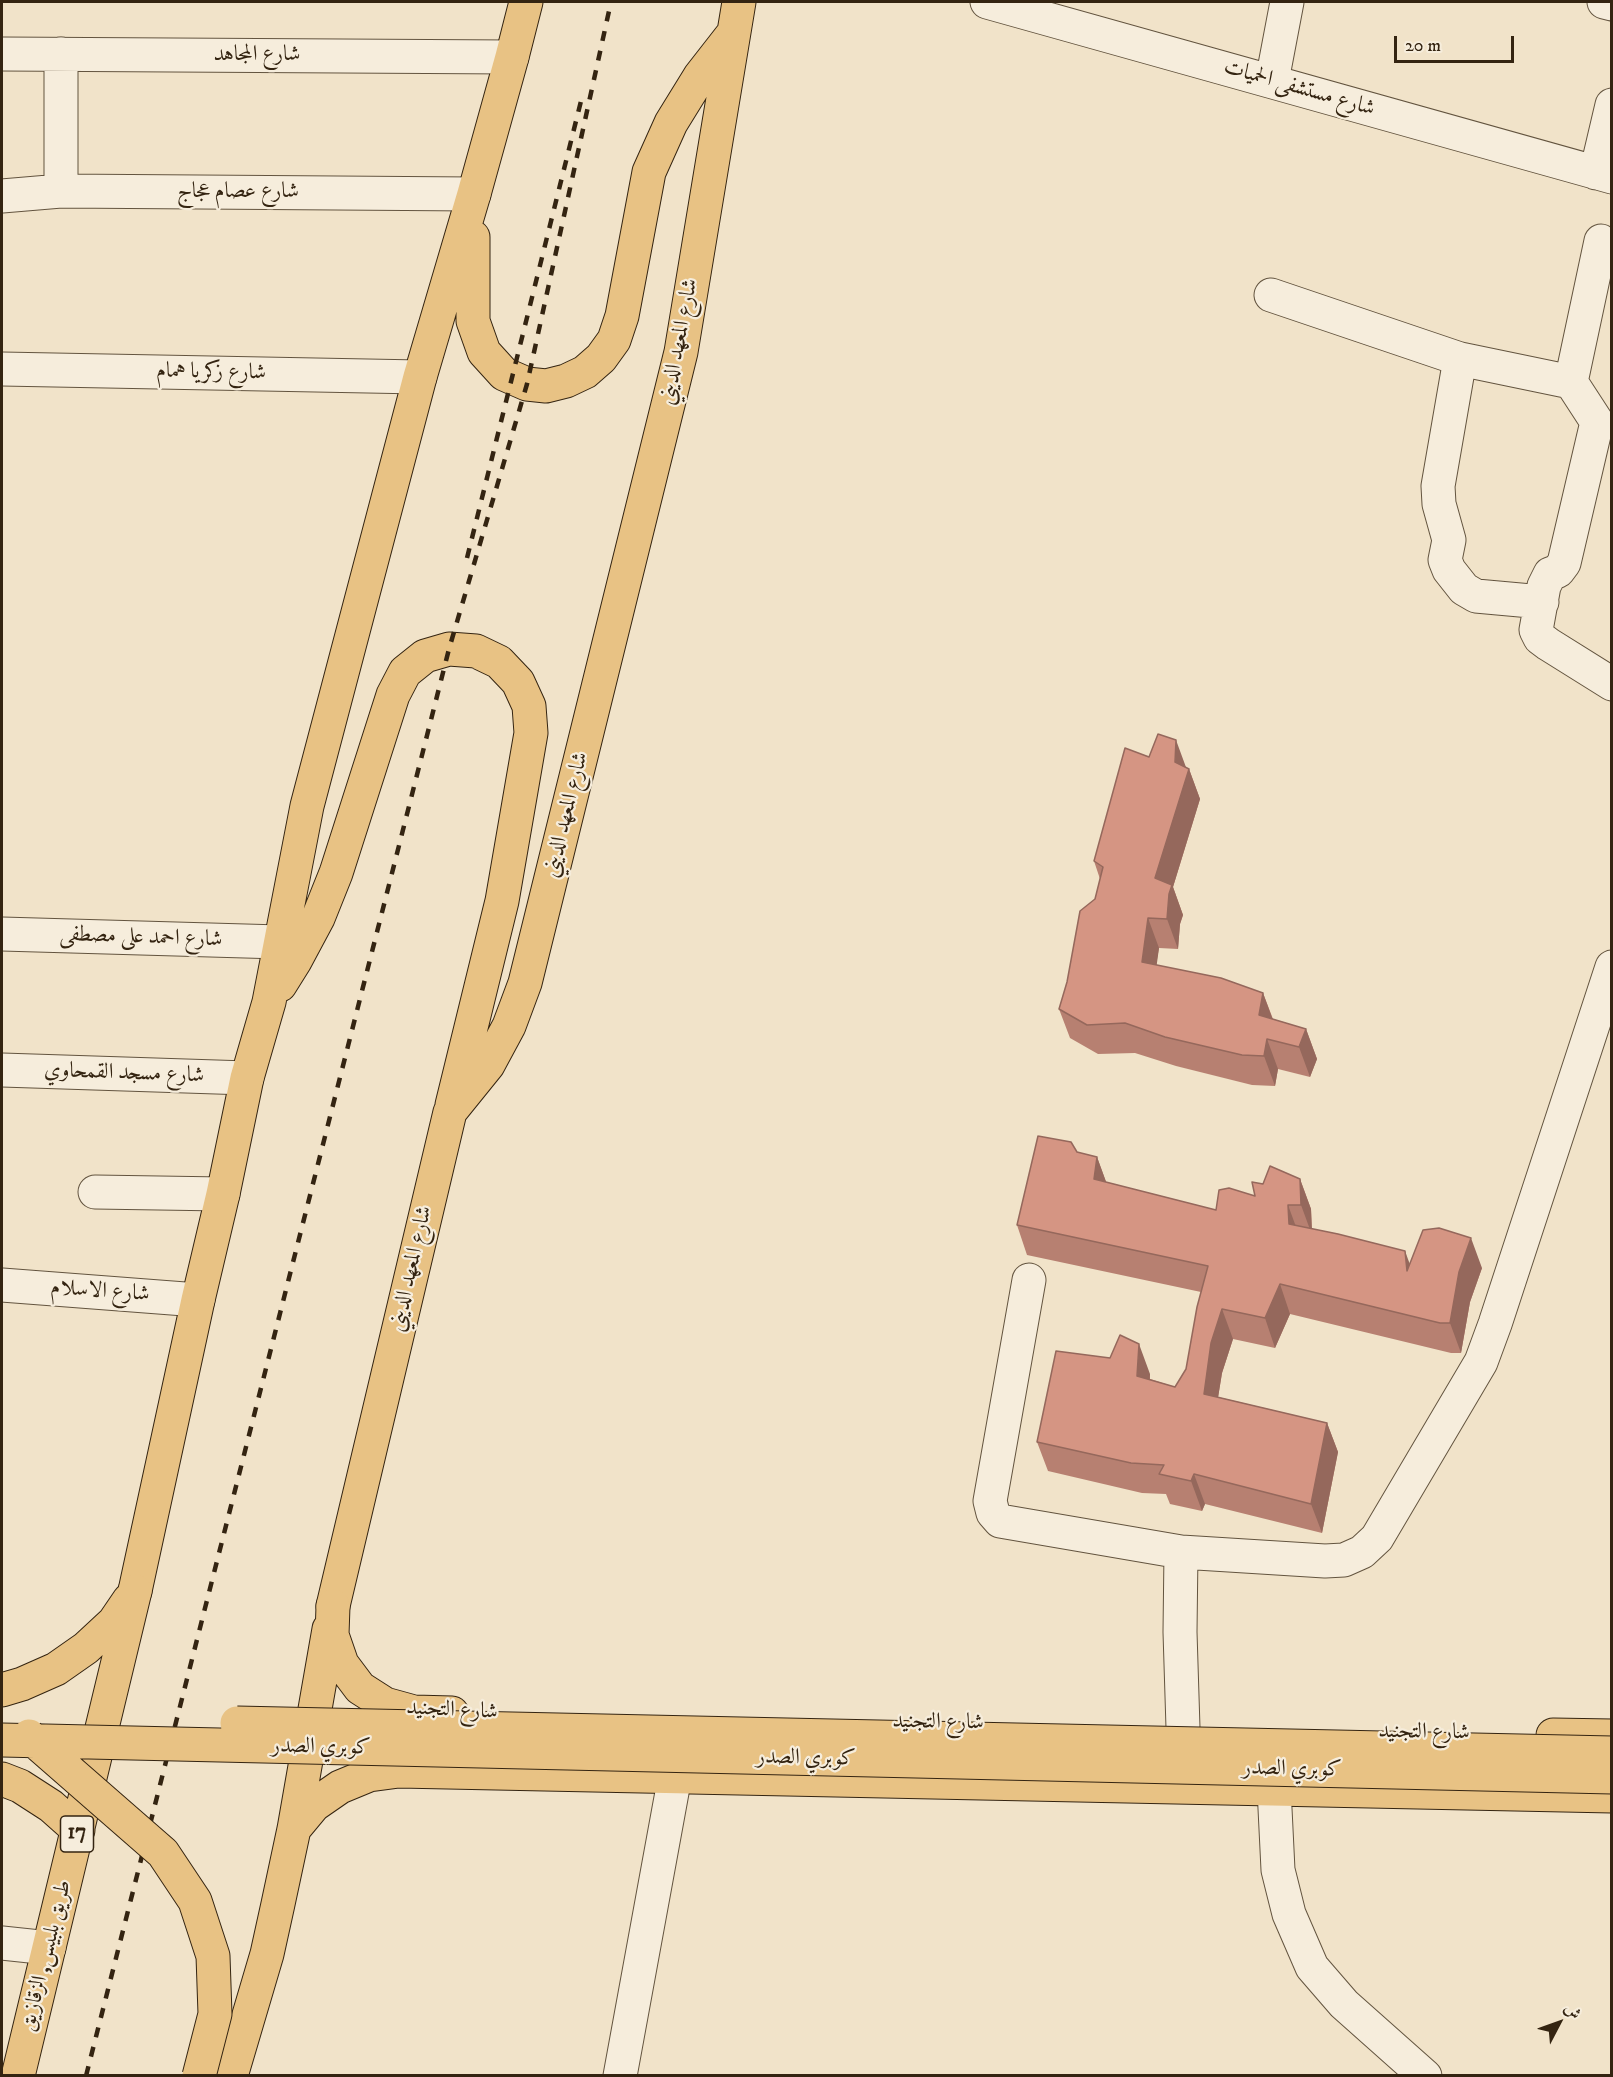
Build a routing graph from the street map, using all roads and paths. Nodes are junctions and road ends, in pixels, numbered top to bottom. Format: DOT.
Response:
graph roads {
  1 [pos="526,2"];
  2 [pos="739,2"];
  3 [pos="987,2"];
  4 [pos="1287,2"];
  5 [pos="1604,2"];
  6 [pos="1611,4"];
  7 [pos="733,34"];
  8 [pos="2,54"];
  9 [pos="61,54"];
  10 [pos="513,57"];
  11 [pos="1272,81"];
  12 [pos="1611,105"];
  13 [pos="1604,175"];
  14 [pos="62,191"];
  15 [pos="474,194"];
  16 [pos="2,196"];
  17 [pos="1601,241"];
  18 [pos="1271,295"];
  19 [pos="1460,359"];
  20 [pos="2,369"];
  21 [pos="420,377"];
  22 [pos="1571,382"];
  23 [pos="1542,602"];
  24 [pos="1611,684"];
  25 [pos="2,934"];
  26 [pos="280,942"];
  27 [pos="1611,967"];
  28 [pos="269,1002"];
  29 [pos="2,1070"];
  30 [pos="247,1078"];
  31 [pos="450,1112"];
  32 [pos="95,1192"];
  33 [pos="223,1194"];
  34 [pos="1029,1280"];
  35 [pos="2,1285"];
  36 [pos="198,1300"];
  37 [pos="1181,1552"];
  38 [pos="135,1591"];
  39 [pos="333,1606"];
  40 [pos="385,1704"];
  41 [pos="4,1717"];
  42 [pos="1183,1728"];
  43 [pos="1611,1736"];
  44 [pos="1611,1753"];
  45 [pos="399,1771"];
  46 [pos="675,1776"];
  47 [pos="1611,1777"];
  48 [pos="2,1779"];
  49 [pos="1274,1788"];
  50 [pos="1611,1796"];
  51 [pos="294,1829"];
  52 [pos="78,1830"];
  53 [pos="2,1943"];
  54 [pos="50,1948"];
  55 [pos="13,2068"];
  56 [pos="199,2076"];
  57 [pos="231,2076"];
  58 [pos="620,2076"];
  59 [pos="1425,2076"];
  1 -- 10 [label="main road"];
  2 -- 7 [label="main road, شارع المعهد الديني"];
  3 -- 11 [label="street, شارع مستشفى الحميات"];
  4 -- 11 [label="street"];
  5 -- 6 [label="street"];
  7 -- 15 [label="main road"];
  7 -- 31 [label="main road, شارع المعهد الديني"];
  8 -- 9 [label="street, شارع المجاهد"];
  9 -- 10 [label="street, شارع المجاهد"];
  9 -- 14 [label="street"];
  10 -- 15 [label="main road"];
  11 -- 13 [label="street, شارع مستشفى الحميات"];
  12 -- 13 [label="street"];
  14 -- 15 [label="street, شارع عصام عجاج"];
  14 -- 16 [label="street, شارع عصام عجاج"];
  15 -- 21 [label="main road"];
  17 -- 22 [label="street"];
  18 -- 19 [label="street"];
  19 -- 22 [label="street"];
  19 -- 23 [label="street"];
  20 -- 21 [label="street, شارع زكريا همام"];
  21 -- 26 [label="main road"];
  22 -- 23 [label="street"];
  23 -- 24 [label="street"];
  25 -- 26 [label="street, شارع احمد على مصطفى"];
  26 -- 28 [label="main road"];
  27 -- 37 [label="street"];
  28 -- 30 [label="main road"];
  28 -- 31 [label="main road"];
  29 -- 30 [label="street, شارع مسجد القمحاوي"];
  30 -- 33 [label="main road"];
  31 -- 39 [label="main road, شارع المعهد الديني"];
  32 -- 33 [label="street"];
  33 -- 36 [label="main road"];
  34 -- 37 [label="street"];
  35 -- 36 [label="street, شارع الاسلام"];
  36 -- 38 [label="main road"];
  37 -- 42 [label="street"];
  38 -- 41 [label="main road"];
  38 -- 52 [label="main road, طريق بلبيس, الزقازيق / 17"];
  39 -- 40 [label="main road, شارع التجنيد"];
  39 -- 51 [label="main road"];
  40 -- 42 [label="main road, شارع التجنيد"];
  40 -- 45 [label="main road"];
  41 -- 44 [label="main road, كوبري الصدر, bridge"];
  41 -- 47 [label="main road, كوبري الصدر, bridge"];
  41 -- 56 [label="main road, bridge"];
  42 -- 43 [label="main road, شارع التجنيد"];
  45 -- 46 [label="main road"];
  45 -- 51 [label="main road"];
  46 -- 49 [label="main road"];
  46 -- 58 [label="street"];
  48 -- 52 [label="main road"];
  49 -- 50 [label="main road"];
  49 -- 59 [label="street"];
  51 -- 57 [label="main road"];
  52 -- 54 [label="main road, طريق بلبيس, الزقازيق / 17"];
  53 -- 54 [label="street"];
  54 -- 55 [label="main road, طريق بلبيس, الزقازيق / 17"];
}
